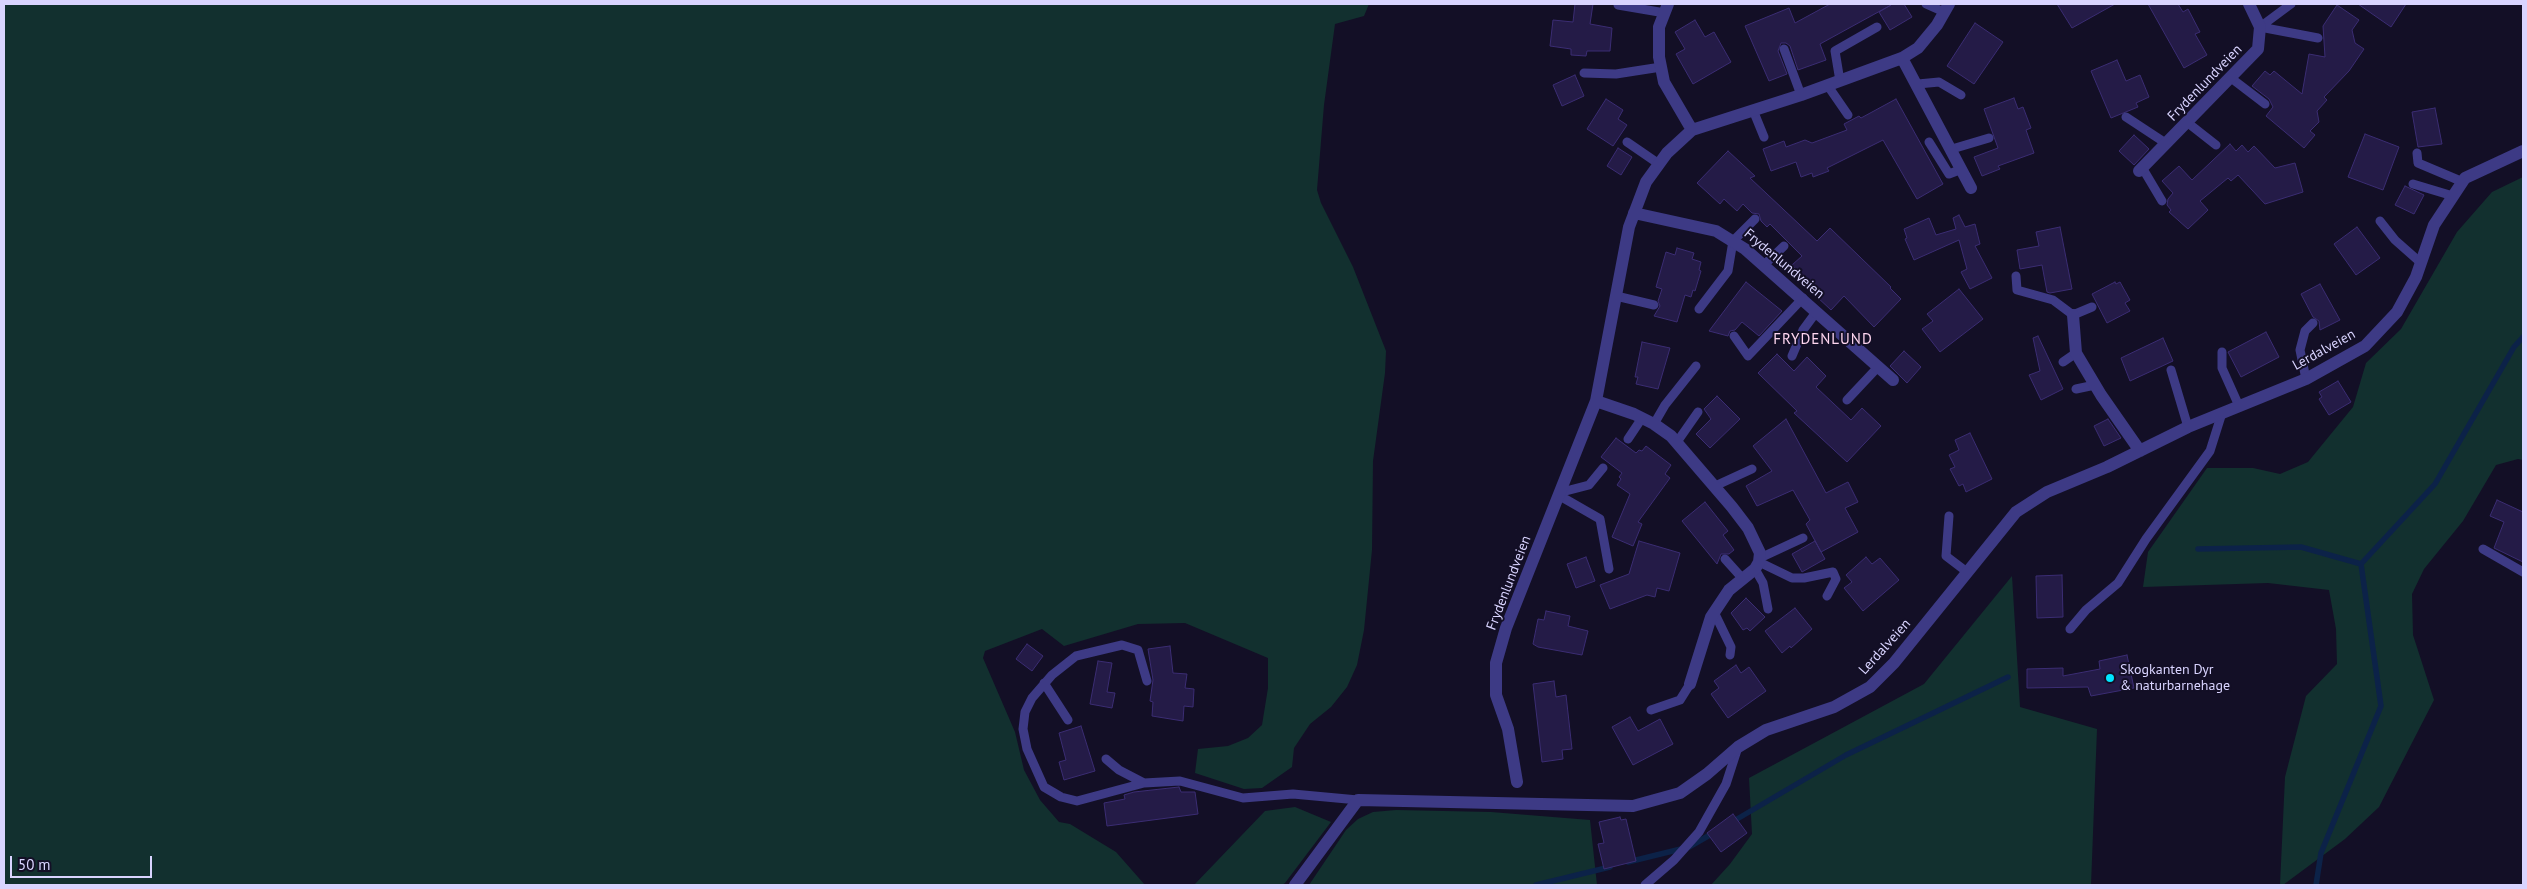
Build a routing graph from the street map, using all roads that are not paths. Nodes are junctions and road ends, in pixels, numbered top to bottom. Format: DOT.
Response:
graph roads {
  1 [pos="1926,4"];
  2 [pos="2249,4"];
  3 [pos="2292,4"];
  4 [pos="1618,5"];
  5 [pos="1667,8"];
  6 [pos="1946,8"];
  7 [pos="1877,26"];
  8 [pos="2260,27"];
  9 [pos="2318,38"];
  10 [pos="1784,49"];
  11 [pos="1902,58"];
  12 [pos="1661,67"];
  13 [pos="1584,73"];
  14 [pos="2231,78"];
  15 [pos="1834,83"];
  16 [pos="1918,84"];
  17 [pos="1801,95"];
  18 [pos="1961,95"];
  19 [pos="2264,104"];
  20 [pos="1753,110"];
  21 [pos="1848,115"];
  22 [pos="2126,117"];
  23 [pos="2188,123"];
  24 [pos="1692,130"];
  25 [pos="1764,137"];
  26 [pos="1989,138"];
  27 [pos="1627,142"];
  28 [pos="1928,142"];
  29 [pos="2167,144"];
  30 [pos="2216,145"];
  31 [pos="1952,149"];
  32 [pos="2523,151"];
  33 [pos="2417,153"];
  34 [pos="1659,164"];
  35 [pos="1962,168"];
  36 [pos="2141,170"];
  37 [pos="2463,182"];
  38 [pos="2413,184"];
  39 [pos="1971,188"];
  40 [pos="2453,196"];
  41 [pos="2162,201"];
  42 [pos="1634,213"];
  43 [pos="1756,219"];
  44 [pos="2380,221"];
  45 [pos="1733,241"];
  46 [pos="1784,246"];
  47 [pos="2421,263"];
  48 [pos="1764,264"];
  49 [pos="2016,276"];
  50 [pos="1616,296"];
  51 [pos="1803,298"];
  52 [pos="1654,305"];
  53 [pos="2092,306"];
  54 [pos="1699,309"];
  55 [pos="1817,311"];
  56 [pos="2073,315"];
  57 [pos="2313,323"];
  58 [pos="1734,336"];
  59 [pos="2222,352"];
  60 [pos="2076,353"];
  61 [pos="1792,356"];
  62 [pos="2063,362"];
  63 [pos="1696,366"];
  64 [pos="1878,366"];
  65 [pos="2171,370"];
  66 [pos="2306,379"];
  67 [pos="1893,380"];
  68 [pos="2095,385"];
  69 [pos="2076,388"];
  70 [pos="1847,400"];
  71 [pos="1596,401"];
  72 [pos="2239,406"];
  73 [pos="1698,412"];
  74 [pos="2222,413"];
  75 [pos="1642,418"];
  76 [pos="1654,424"];
  77 [pos="2188,427"];
  78 [pos="1628,439"];
  79 [pos="1677,442"];
  80 [pos="2140,451"];
  81 [pos="1603,468"];
  82 [pos="1752,469"];
  83 [pos="1715,486"];
  84 [pos="1561,494"];
  85 [pos="1949,516"];
  86 [pos="1803,538"];
  87 [pos="2483,549"];
  88 [pos="1725,559"];
  89 [pos="1758,563"];
  90 [pos="1610,569"];
  91 [pos="1967,572"];
  92 [pos="2523,572"];
  93 [pos="1743,579"];
  94 [pos="1827,596"];
  95 [pos="1768,609"];
  96 [pos="1714,612"];
  97 [pos="2070,628"];
  98 [pos="1730,655"];
  99 [pos="1147,681"];
  100 [pos="1044,683"];
  101 [pos="1690,684"];
  102 [pos="1651,710"];
  103 [pos="1068,720"];
  104 [pos="1738,747"];
  105 [pos="1106,759"];
  106 [pos="1517,782"];
  107 [pos="1144,783"];
  108 [pos="1358,800"];
  109 [pos="1295,885"];
  110 [pos="1645,885"];
  1 -- 6 [label="lane"];
  2 -- 8 [label="street"];
  3 -- 8 [label="lane"];
  4 -- 5 [label="lane"];
  5 -- 12 [label="street"];
  6 -- 11 [label="street, Frydenlundveien"];
  7 -- 15 [label="lane"];
  8 -- 9 [label="lane"];
  8 -- 14 [label="street, Frydenlundveien"];
  10 -- 17 [label="lane"];
  11 -- 15 [label="street, Frydenlundveien"];
  11 -- 16 [label="street"];
  12 -- 13 [label="lane"];
  12 -- 24 [label="street"];
  14 -- 19 [label="lane"];
  14 -- 23 [label="street, Frydenlundveien"];
  15 -- 17 [label="street, Frydenlundveien"];
  15 -- 21 [label="lane"];
  16 -- 18 [label="lane"];
  16 -- 31 [label="street"];
  17 -- 20 [label="street, Frydenlundveien"];
  20 -- 24 [label="street, Frydenlundveien"];
  20 -- 25 [label="lane"];
  22 -- 29 [label="lane"];
  23 -- 29 [label="street, Frydenlundveien"];
  23 -- 30 [label="lane"];
  24 -- 34 [label="street, Frydenlundveien"];
  26 -- 31 [label="lane"];
  27 -- 34 [label="lane"];
  28 -- 35 [label="lane"];
  29 -- 36 [label="street, Frydenlundveien"];
  31 -- 35 [label="street"];
  32 -- 37 [label="street, Lerdalveien"];
  33 -- 37 [label="lane"];
  34 -- 42 [label="street, Frydenlundveien"];
  35 -- 39 [label="street"];
  36 -- 41 [label="lane"];
  37 -- 40 [label="street, Lerdalveien"];
  38 -- 40 [label="lane"];
  40 -- 47 [label="street, Lerdalveien"];
  42 -- 45 [label="street, Frydenlundveien"];
  42 -- 50 [label="street, Frydenlundveien"];
  43 -- 45 [label="lane"];
  44 -- 47 [label="lane"];
  45 -- 48 [label="street, Frydenlundveien"];
  45 -- 54 [label="lane"];
  46 -- 48 [label="lane"];
  47 -- 66 [label="street, Lerdalveien"];
  48 -- 51 [label="street, Frydenlundveien"];
  49 -- 56 [label="lane"];
  50 -- 52 [label="lane"];
  50 -- 71 [label="street, Frydenlundveien"];
  51 -- 55 [label="street, Frydenlundveien"];
  51 -- 58 [label="lane"];
  53 -- 56 [label="lane"];
  55 -- 61 [label="lane"];
  55 -- 64 [label="street, Frydenlundveien"];
  56 -- 60 [label="street"];
  57 -- 66 [label="lane"];
  59 -- 72 [label="lane"];
  60 -- 62 [label="lane"];
  60 -- 68 [label="street"];
  63 -- 76 [label="lane"];
  64 -- 67 [label="street, Frydenlundveien"];
  64 -- 70 [label="lane"];
  65 -- 77 [label="lane"];
  66 -- 72 [label="street, Lerdalveien"];
  68 -- 69 [label="lane"];
  68 -- 80 [label="street"];
  71 -- 75 [label="street"];
  71 -- 84 [label="street, Frydenlundveien"];
  72 -- 74 [label="street, Lerdalveien"];
  73 -- 79 [label="lane"];
  74 -- 77 [label="street, Lerdalveien"];
  74 -- 97 [label="lane"];
  75 -- 76 [label="street"];
  75 -- 78 [label="lane"];
  76 -- 79 [label="street"];
  77 -- 80 [label="street, Lerdalveien"];
  79 -- 83 [label="street"];
  80 -- 91 [label="street, Lerdalveien"];
  81 -- 84 [label="lane"];
  82 -- 83 [label="lane"];
  83 -- 89 [label="street"];
  84 -- 90 [label="lane"];
  84 -- 106 [label="street, Frydenlundveien"];
  85 -- 91 [label="lane"];
  86 -- 89 [label="lane"];
  87 -- 92 [label="lane"];
  88 -- 93 [label="lane"];
  89 -- 93 [label="street"];
  89 -- 94 [label="lane"];
  89 -- 95 [label="lane"];
  91 -- 104 [label="street, Lerdalveien"];
  93 -- 96 [label="street"];
  96 -- 98 [label="lane"];
  96 -- 101 [label="street"];
  99 -- 100 [label="lane"];
  100 -- 103 [label="lane"];
  100 -- 107 [label="lane"];
  101 -- 102 [label="lane"];
  104 -- 108 [label="street, Lerdalveien"];
  104 -- 110 [label="lane"];
  105 -- 107 [label="lane"];
  107 -- 108 [label="lane"];
  108 -- 109 [label="street"];
}
